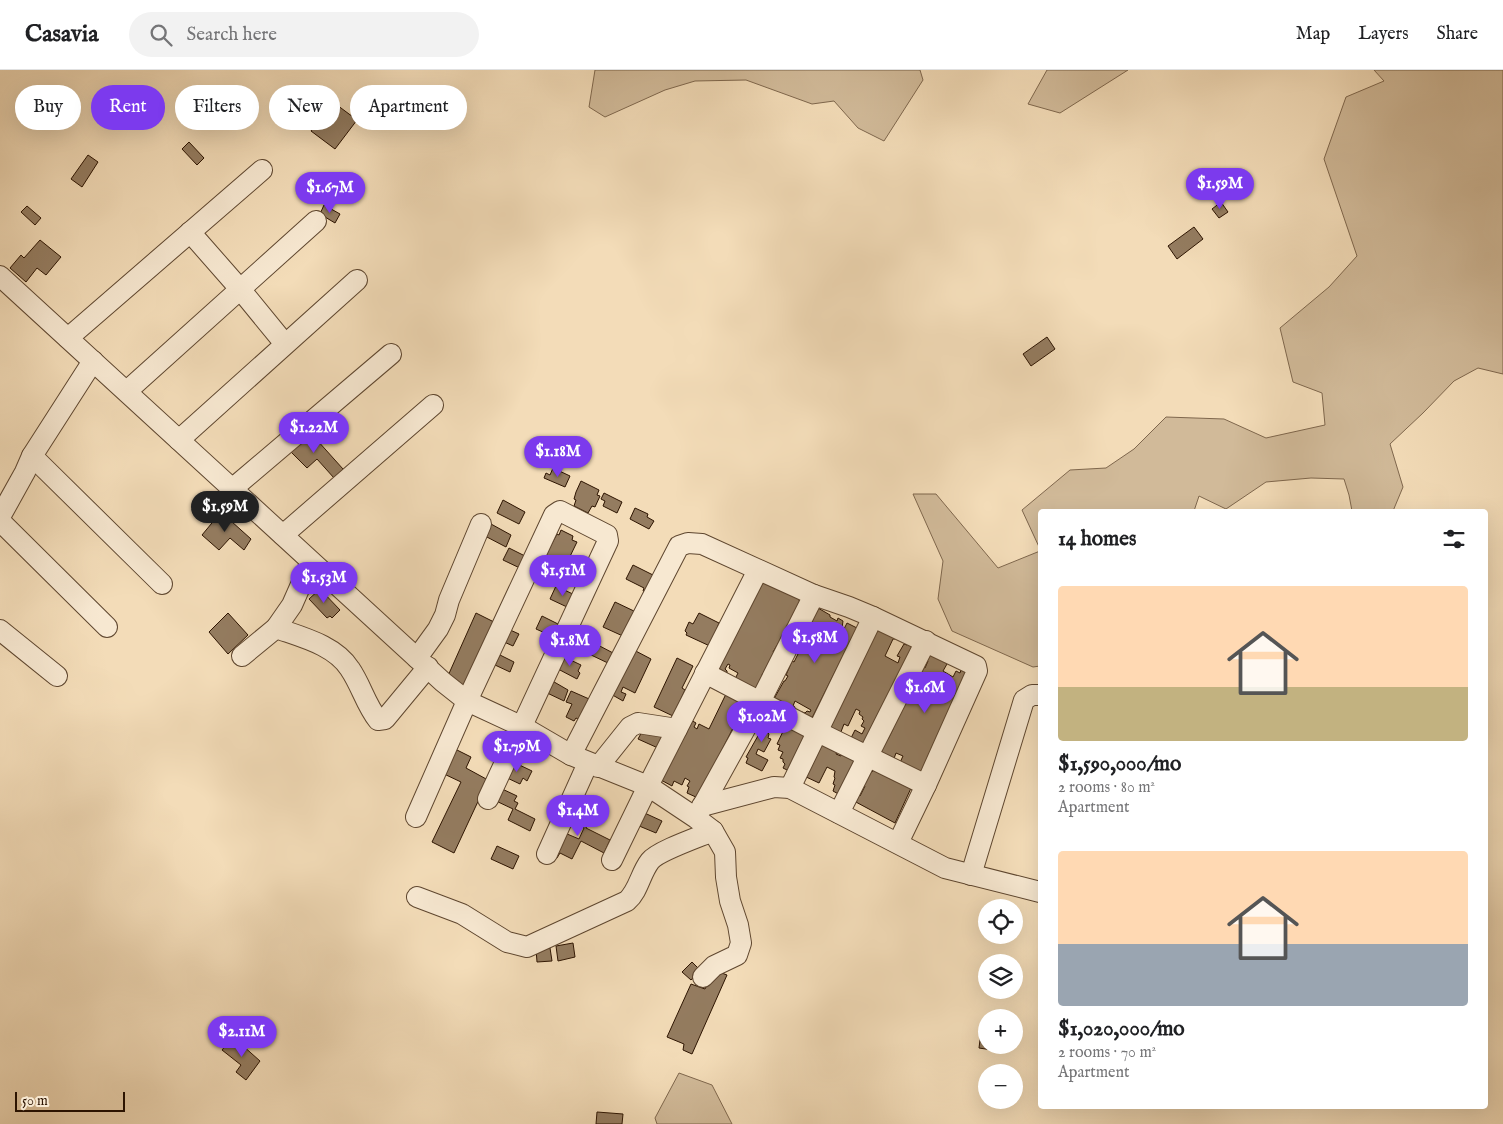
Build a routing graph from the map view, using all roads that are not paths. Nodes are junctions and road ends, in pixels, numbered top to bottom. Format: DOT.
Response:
graph roads {
  1 [pos="262,170"];
  2 [pos="316,221"];
  3 [pos="190,232"];
  4 [pos="0,276"];
  5 [pos="356,280"];
  6 [pos="240,289"];
  7 [pos="68,338"];
  8 [pos="285,344"];
  9 [pos="391,354"];
  10 [pos="93,361"];
  11 [pos="127,391"];
  12 [pos="433,405"];
  13 [pos="179,440"];
  14 [pos="32,456"];
  15 [pos="232,489"];
  16 [pos="0,519"];
  17 [pos="481,524"];
  18 [pos="283,535"];
  19 [pos="311,562"];
  20 [pos="758,570"];
  21 [pos="162,584"];
  22 [pos="814,595"];
  23 [pos="873,617"];
  24 [pos="107,627"];
  25 [pos="276,628"];
  26 [pos="0,630"];
  27 [pos="926,641"];
  28 [pos="242,656"];
  29 [pos="423,662"];
  30 [pos="705,673"];
  31 [pos="57,676"];
  32 [pos="1038,695"];
  33 [pos="467,700"];
  34 [pos="760,702"];
  35 [pos="523,727"];
  36 [pos="677,729"];
  37 [pos="818,732"];
  38 [pos="868,756"];
  39 [pos="586,761"];
  40 [pos="926,785"];
  41 [pos="648,786"];
  42 [pos="790,788"];
  43 [pos="488,799"];
  44 [pos="699,812"];
  45 [pos="839,813"];
  46 [pos="416,817"];
  47 [pos="712,831"];
  48 [pos="898,844"];
  49 [pos="547,854"];
  50 [pos="612,860"];
  51 [pos="971,875"];
  52 [pos="1038,892"];
  53 [pos="417,898"];
  54 [pos="703,977"];
  1 -- 3 [label="street"];
  2 -- 6 [label="street"];
  3 -- 6 [label="street"];
  3 -- 7 [label="street"];
  4 -- 7 [label="street"];
  5 -- 8 [label="street"];
  6 -- 8 [label="street"];
  6 -- 11 [label="street"];
  7 -- 10 [label="street"];
  8 -- 13 [label="street"];
  9 -- 15 [label="street"];
  10 -- 11 [label="street"];
  10 -- 14 [label="street"];
  11 -- 13 [label="street"];
  12 -- 18 [label="street"];
  13 -- 15 [label="street"];
  14 -- 16 [label="street"];
  14 -- 21 [label="street"];
  15 -- 18 [label="street"];
  16 -- 24 [label="street"];
  17 -- 29 [label="street"];
  18 -- 19 [label="street"];
  19 -- 25 [label="street"];
  19 -- 29 [label="street"];
  20 -- 22 [label="street"];
  20 -- 30 [label="street"];
  20 -- 39 [label="street"];
  22 -- 23 [label="street"];
  22 -- 34 [label="street"];
  23 -- 27 [label="street"];
  23 -- 37 [label="street"];
  25 -- 28 [label="street"];
  25 -- 29 [label="street"];
  26 -- 31 [label="street"];
  27 -- 38 [label="street"];
  27 -- 40 [label="street"];
  29 -- 33 [label="street"];
  30 -- 34 [label="street"];
  30 -- 36 [label="street"];
  32 -- 51 [label="street"];
  33 -- 35 [label="street"];
  33 -- 35 [label="street"];
  33 -- 46 [label="street"];
  34 -- 37 [label="street"];
  34 -- 44 [label="street"];
  35 -- 39 [label="street"];
  35 -- 43 [label="street"];
  36 -- 39 [label="street"];
  36 -- 41 [label="street"];
  37 -- 38 [label="street"];
  37 -- 42 [label="street"];
  38 -- 40 [label="street"];
  38 -- 45 [label="street"];
  39 -- 41 [label="street"];
  39 -- 49 [label="street"];
  40 -- 48 [label="street"];
  41 -- 44 [label="street"];
  41 -- 50 [label="street"];
  42 -- 44 [label="street"];
  42 -- 45 [label="street"];
  44 -- 47 [label="street"];
  45 -- 48 [label="street"];
  47 -- 53 [label="street"];
  47 -- 54 [label="street"];
  48 -- 51 [label="street"];
  51 -- 52 [label="street"];
}
